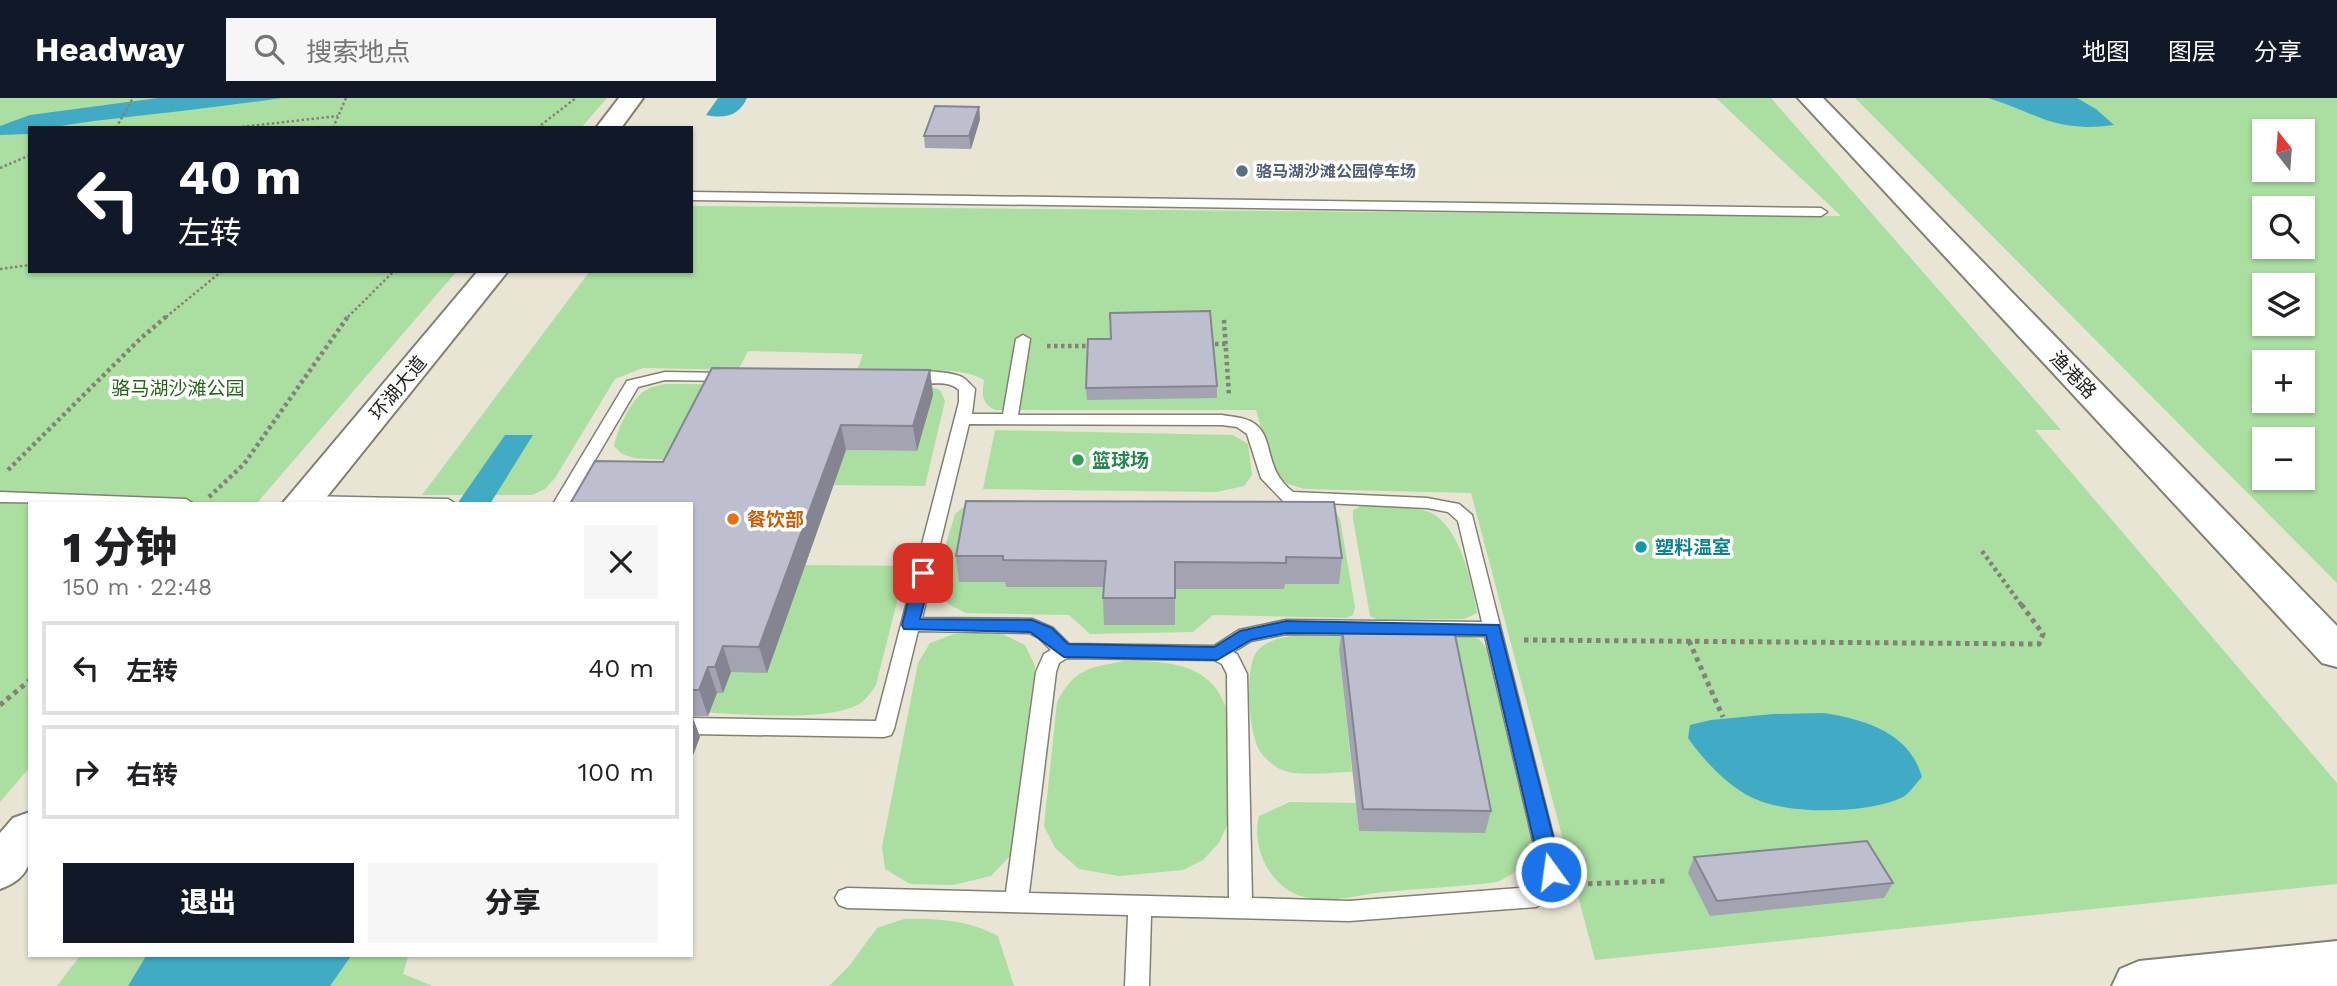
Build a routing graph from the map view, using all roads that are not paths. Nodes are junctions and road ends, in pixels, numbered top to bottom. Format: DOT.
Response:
graph roads {
  1 [pos="631,98"];
  2 [pos="1810,98"];
  3 [pos="610,126"];
  4 [pos="693,196"];
  5 [pos="1821,212"];
  6 [pos="492,273"];
  7 [pos="1022,343"];
  8 [pos="745,377"];
  9 [pos="892,378"];
  10 [pos="963,419"];
  11 [pos="1010,419"];
  12 [pos="0,497"];
  13 [pos="133,502"];
  14 [pos="303,502"];
  15 [pos="562,502"];
  16 [pos="910,625"];
  17 [pos="1494,635"];
  18 [pos="1064,651"];
  19 [pos="2337,652"];
  20 [pos="1217,653"];
  21 [pos="693,726"];
  22 [pos="28,834"];
  23 [pos="0,868"];
  24 [pos="847,898"];
  25 [pos="1016,902"];
  26 [pos="1140,906"];
  27 [pos="1241,909"];
  28 [pos="2337,965"];
  29 [pos="1137,986"];
  30 [pos="2139,986"];
  1 -- 3 [label="street"];
  2 -- 19 [label="street, 渔港路"];
  4 -- 5 [label="lane"];
  6 -- 14 [label="street, 环湖大道"];
  7 -- 11 [label="lane"];
  8 -- 15 [label="lane"];
  9 -- 10 [label="lane"];
  10 -- 11 [label="lane"];
  10 -- 16 [label="lane"];
  11 -- 17 [label="lane"];
  12 -- 13 [label="lane"];
  16 -- 18 [label="lane"];
  16 -- 21 [label="lane"];
  17 -- 20 [label="lane"];
  17 -- 27 [label="lane"];
  18 -- 20 [label="lane"];
  18 -- 25 [label="lane"];
  20 -- 27 [label="lane"];
  22 -- 23 [label="street"];
  24 -- 25 [label="lane"];
  25 -- 26 [label="lane"];
  26 -- 27 [label="lane"];
  26 -- 29 [label="lane"];
  28 -- 30 [label="street"];
}
